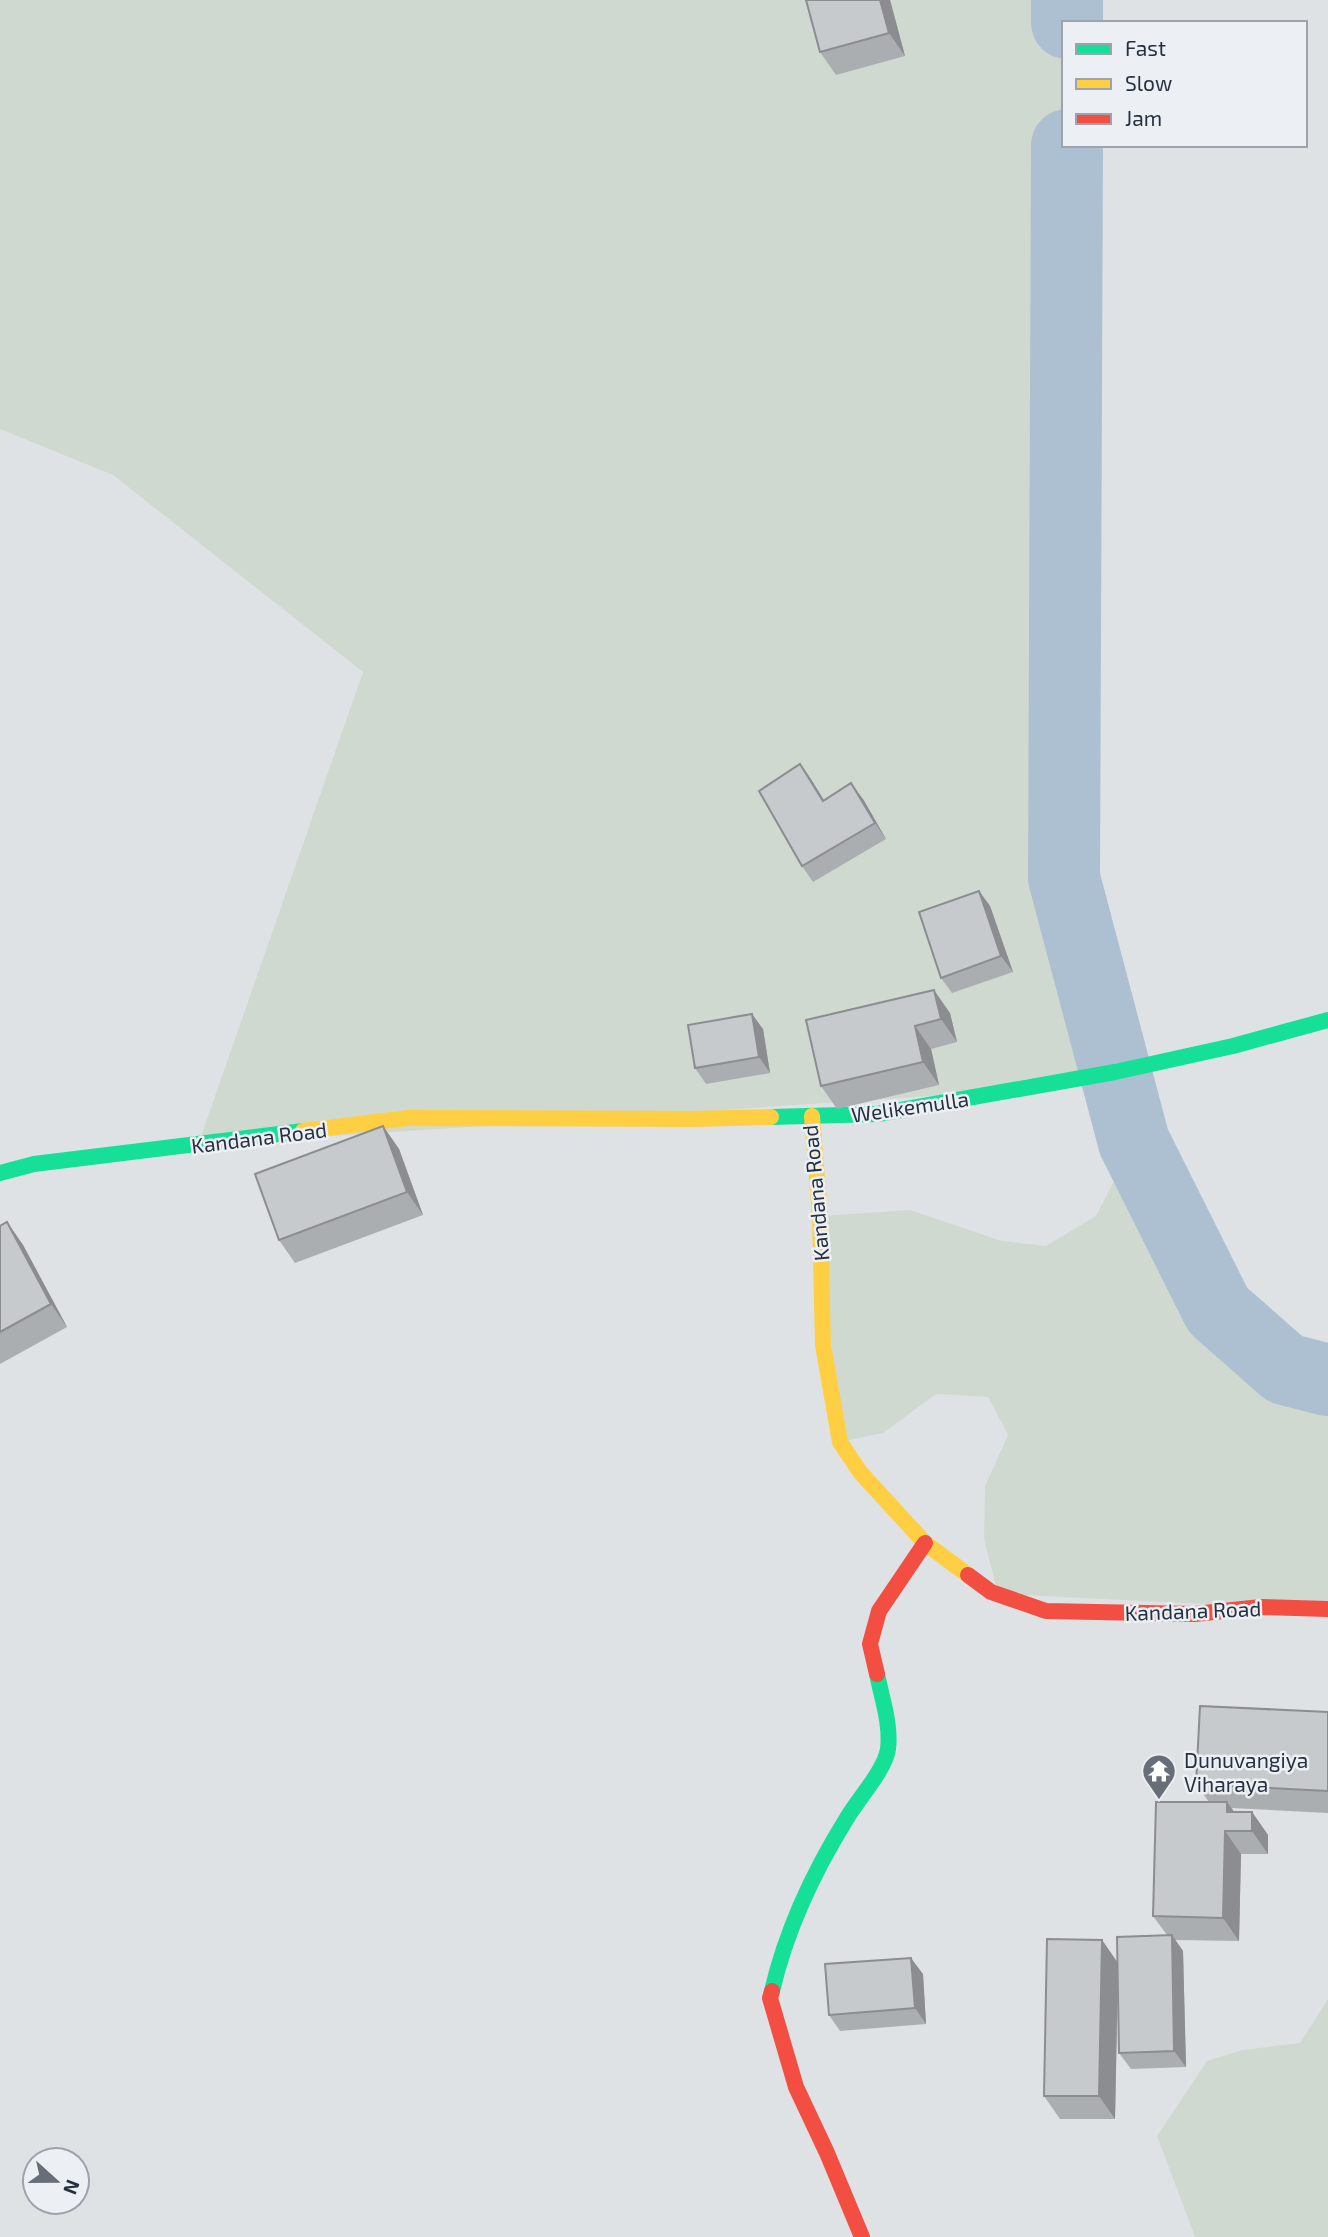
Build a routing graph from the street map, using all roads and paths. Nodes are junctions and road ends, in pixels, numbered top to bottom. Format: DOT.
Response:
graph roads {
  1 [pos="1328,1020"];
  2 [pos="812,1116"];
  3 [pos="0,1174"];
  4 [pos="925,1543"];
  5 [pos="1328,1609"];
  6 [pos="862,2237"];
  1 -- 2 [label="street, Welikemulla"];
  2 -- 3 [label="street, Kandana Road"];
  2 -- 4 [label="street, Kandana Road"];
  4 -- 5 [label="street, Kandana Road"];
  4 -- 6 [label="street"];
}
